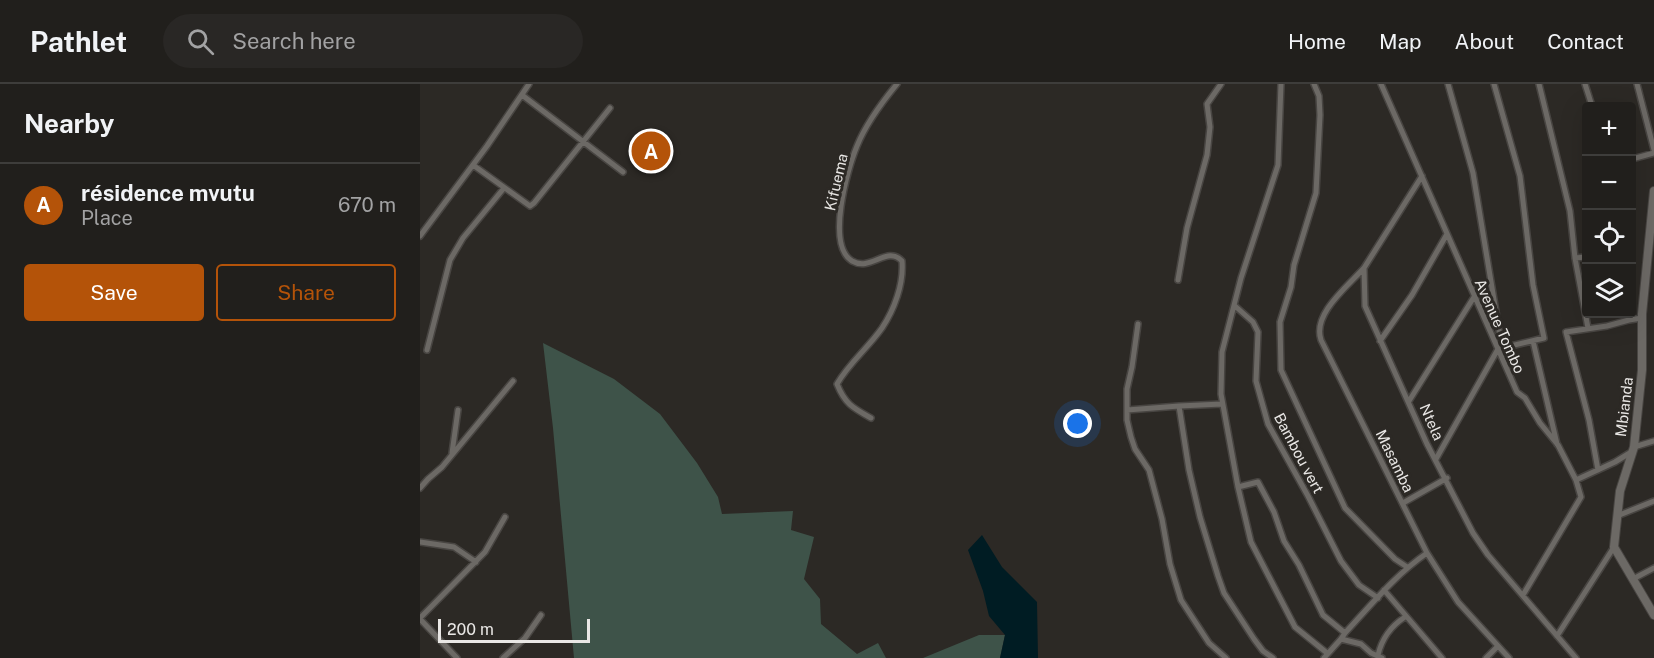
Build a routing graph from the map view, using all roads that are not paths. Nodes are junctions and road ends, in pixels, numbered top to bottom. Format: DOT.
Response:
graph roads {
  1 [pos="529,84"];
  2 [pos="897,84"];
  3 [pos="1221,84"];
  4 [pos="1281,84"];
  5 [pos="1314,84"];
  6 [pos="1381,84"];
  7 [pos="1448,84"];
  8 [pos="1494,84"];
  9 [pos="1539,84"];
  10 [pos="1585,84"];
  11 [pos="1637,84"];
  12 [pos="522,95"];
  13 [pos="1591,102"];
  14 [pos="610,108"];
  15 [pos="584,142"];
  16 [pos="1654,152"];
  17 [pos="1636,158"];
  18 [pos="473,165"];
  19 [pos="623,172"];
  20 [pos="1422,176"];
  21 [pos="504,188"];
  22 [pos="1654,191"];
  23 [pos="1447,234"];
  24 [pos="420,236"];
  25 [pos="1582,257"];
  26 [pos="1575,258"];
  27 [pos="1364,268"];
  28 [pos="1178,280"];
  29 [pos="1474,297"];
  30 [pos="1235,306"];
  31 [pos="1625,318"];
  32 [pos="1636,318"];
  33 [pos="1642,318"];
  34 [pos="1138,324"];
  35 [pos="1588,328"];
  36 [pos="1380,341"];
  37 [pos="1533,341"];
  38 [pos="1500,349"];
  39 [pos="427,350"];
  40 [pos="513,381"];
  41 [pos="1409,401"];
  42 [pos="1222,404"];
  43 [pos="1179,406"];
  44 [pos="458,410"];
  45 [pos="1127,410"];
  46 [pos="871,418"];
  47 [pos="1654,441"];
  48 [pos="1558,446"];
  49 [pos="1633,449"];
  50 [pos="452,455"];
  51 [pos="1436,459"];
  52 [pos="1598,470"];
  53 [pos="1447,478"];
  54 [pos="1576,480"];
  55 [pos="1238,487"];
  56 [pos="420,488"];
  57 [pos="1654,501"];
  58 [pos="1403,503"];
  59 [pos="1617,516"];
  60 [pos="505,518"];
  61 [pos="420,542"];
  62 [pos="1614,547"];
  63 [pos="1427,553"];
  64 [pos="476,562"];
  65 [pos="1407,567"];
  66 [pos="1654,568"];
  67 [pos="1633,579"];
  68 [pos="1384,590"];
  69 [pos="1523,595"];
  70 [pos="1378,598"];
  71 [pos="1653,612"];
  72 [pos="542,615"];
  73 [pos="1405,616"];
  74 [pos="420,619"];
  75 [pos="1345,633"];
  76 [pos="1557,636"];
  77 [pos="1341,639"];
  78 [pos="1498,646"];
  79 [pos="1325,655"];
  80 [pos="1380,656"];
  81 [pos="457,658"];
  82 [pos="503,658"];
  83 [pos="1226,658"];
  84 [pos="1273,658"];
  85 [pos="1442,658"];
  86 [pos="1486,658"];
  87 [pos="1509,658"];
  88 [pos="1576,658"];
  1 -- 12 [label="street"];
  2 -- 46 [label="street, Kifuema"];
  3 -- 28 [label="street"];
  4 -- 30 [label="street"];
  5 -- 65 [label="street"];
  6 -- 20 [label="street, Avenue Tombo"];
  7 -- 38 [label="street"];
  8 -- 37 [label="street"];
  9 -- 26 [label="street"];
  10 -- 13 [label="street"];
  11 -- 16 [label="street"];
  12 -- 15 [label="street"];
  12 -- 18 [label="street"];
  14 -- 15 [label="street"];
  15 -- 19 [label="street"];
  15 -- 21 [label="street"];
  16 -- 17 [label="street"];
  18 -- 21 [label="street"];
  18 -- 24 [label="street"];
  20 -- 23 [label="street, Avenue Tombo"];
  20 -- 27 [label="street"];
  21 -- 39 [label="street"];
  22 -- 33 [label="street, Mbianda"];
  23 -- 29 [label="street, Avenue Tombo"];
  23 -- 36 [label="street"];
  25 -- 26 [label="street"];
  26 -- 35 [label="street"];
  27 -- 36 [label="street, Ntela"];
  27 -- 58 [label="street, Masamba"];
  29 -- 38 [label="street, Avenue Tombo"];
  29 -- 41 [label="street"];
  30 -- 42 [label="street"];
  30 -- 70 [label="street, Bambou vert"];
  31 -- 35 [label="street"];
  32 -- 33 [label="street"];
  33 -- 49 [label="street, Mbianda"];
  34 -- 45 [label="street"];
  35 -- 52 [label="street"];
  36 -- 41 [label="street, Ntela"];
  37 -- 38 [label="street"];
  37 -- 48 [label="street"];
  38 -- 48 [label="street, Avenue Tombo"];
  38 -- 51 [label="street"];
  40 -- 50 [label="street"];
  41 -- 51 [label="street, Ntela"];
  42 -- 43 [label="street"];
  42 -- 55 [label="street"];
  43 -- 45 [label="street"];
  43 -- 84 [label="street"];
  44 -- 50 [label="street"];
  45 -- 83 [label="street"];
  47 -- 49 [label="street"];
  48 -- 54 [label="street, Avenue Tombo"];
  49 -- 52 [label="street"];
  49 -- 59 [label="street, Mbianda"];
  50 -- 56 [label="street"];
  51 -- 53 [label="street, Ntela"];
  52 -- 54 [label="street"];
  53 -- 58 [label="street"];
  53 -- 69 [label="street, Ntela"];
  54 -- 69 [label="street"];
  55 -- 75 [label="street"];
  55 -- 79 [label="street"];
  57 -- 59 [label="street"];
  58 -- 63 [label="street, Masamba"];
  59 -- 62 [label="street, Mbianda"];
  60 -- 64 [label="street"];
  61 -- 64 [label="street"];
  62 -- 67 [label="street"];
  62 -- 76 [label="street"];
  63 -- 65 [label="street"];
  63 -- 78 [label="street, Masamba"];
  64 -- 74 [label="street"];
  65 -- 68 [label="street"];
  66 -- 67 [label="street"];
  67 -- 71 [label="street"];
  68 -- 70 [label="street"];
  68 -- 73 [label="street"];
  69 -- 76 [label="street, Ntela"];
  70 -- 75 [label="street"];
  72 -- 82 [label="street"];
  73 -- 80 [label="street"];
  73 -- 85 [label="street"];
  74 -- 81 [label="street"];
  75 -- 77 [label="street"];
  76 -- 88 [label="street, Ntela"];
  77 -- 79 [label="street"];
  77 -- 80 [label="street"];
  78 -- 86 [label="street"];
  78 -- 87 [label="street, Masamba"];
}
